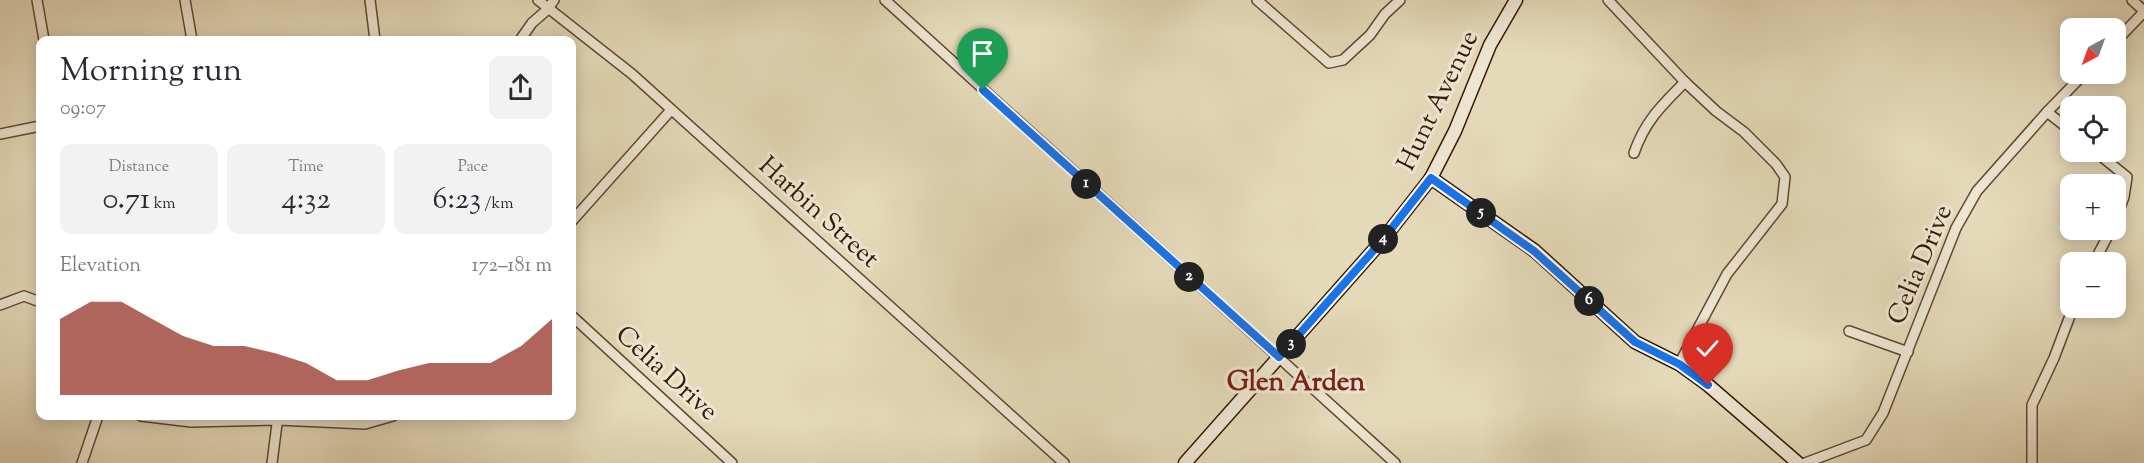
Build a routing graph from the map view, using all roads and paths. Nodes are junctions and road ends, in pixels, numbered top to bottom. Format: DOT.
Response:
graph roads {
  1 [pos="37,0"];
  2 [pos="185,0"];
  3 [pos="370,0"];
  4 [pos="538,0"];
  5 [pos="554,0"];
  6 [pos="885,0"];
  7 [pos="1257,0"];
  8 [pos="1400,0"];
  9 [pos="1516,0"];
  10 [pos="1608,0"];
  11 [pos="2132,0"];
  12 [pos="548,9"];
  13 [pos="2144,12"];
  14 [pos="2126,31"];
  15 [pos="43,36"];
  16 [pos="191,36"];
  17 [pos="374,36"];
  18 [pos="523,36"];
  19 [pos="1685,82"];
  20 [pos="2074,84"];
  21 [pos="671,110"];
  22 [pos="2047,112"];
  23 [pos="2060,122"];
  24 [pos="36,127"];
  25 [pos="0,134"];
  26 [pos="1634,153"];
  27 [pos="2108,162"];
  28 [pos="2123,174"];
  29 [pos="1431,178"];
  30 [pos="576,217"];
  31 [pos="36,300"];
  32 [pos="0,305"];
  33 [pos="2069,318"];
  34 [pos="576,320"];
  35 [pos="1850,331"];
  36 [pos="1908,352"];
  37 [pos="1279,357"];
  38 [pos="1679,364"];
  39 [pos="97,420"];
  40 [pos="174,420"];
  41 [pos="234,420"];
  42 [pos="278,420"];
  43 [pos="307,420"];
  44 [pos="379,420"];
  45 [pos="82,463"];
  46 [pos="272,463"];
  47 [pos="732,463"];
  48 [pos="1065,463"];
  49 [pos="1185,463"];
  50 [pos="1395,463"];
  51 [pos="1798,463"];
  52 [pos="1805,463"];
  53 [pos="2032,463"];
  1 -- 15 [label="street"];
  2 -- 16 [label="street"];
  3 -- 17 [label="street"];
  4 -- 12 [label="street, Harbin Street"];
  5 -- 12 [label="street"];
  6 -- 37 [label="street"];
  7 -- 8 [label="street"];
  9 -- 29 [label="street, Hunt Avenue"];
  10 -- 19 [label="street"];
  11 -- 13 [label="street"];
  12 -- 18 [label="street"];
  12 -- 21 [label="street, Harbin Street"];
  13 -- 14 [label="street"];
  19 -- 26 [label="street"];
  19 -- 38 [label="street"];
  20 -- 22 [label="street, Celia Drive"];
  21 -- 30 [label="street"];
  21 -- 48 [label="street, Harbin Street"];
  22 -- 23 [label="street"];
  22 -- 36 [label="street, Celia Drive"];
  24 -- 25 [label="street"];
  27 -- 28 [label="street"];
  29 -- 37 [label="street, Hunt Avenue"];
  29 -- 38 [label="street"];
  31 -- 32 [label="street"];
  33 -- 53 [label="street"];
  34 -- 47 [label="street, Celia Drive"];
  35 -- 36 [label="street"];
  36 -- 52 [label="street, Celia Drive"];
  37 -- 49 [label="street, Hunt Avenue"];
  37 -- 50 [label="street"];
  38 -- 51 [label="street"];
  39 -- 45 [label="street"];
  40 -- 41 [label="street"];
  42 -- 46 [label="street"];
  43 -- 44 [label="street"];
}
